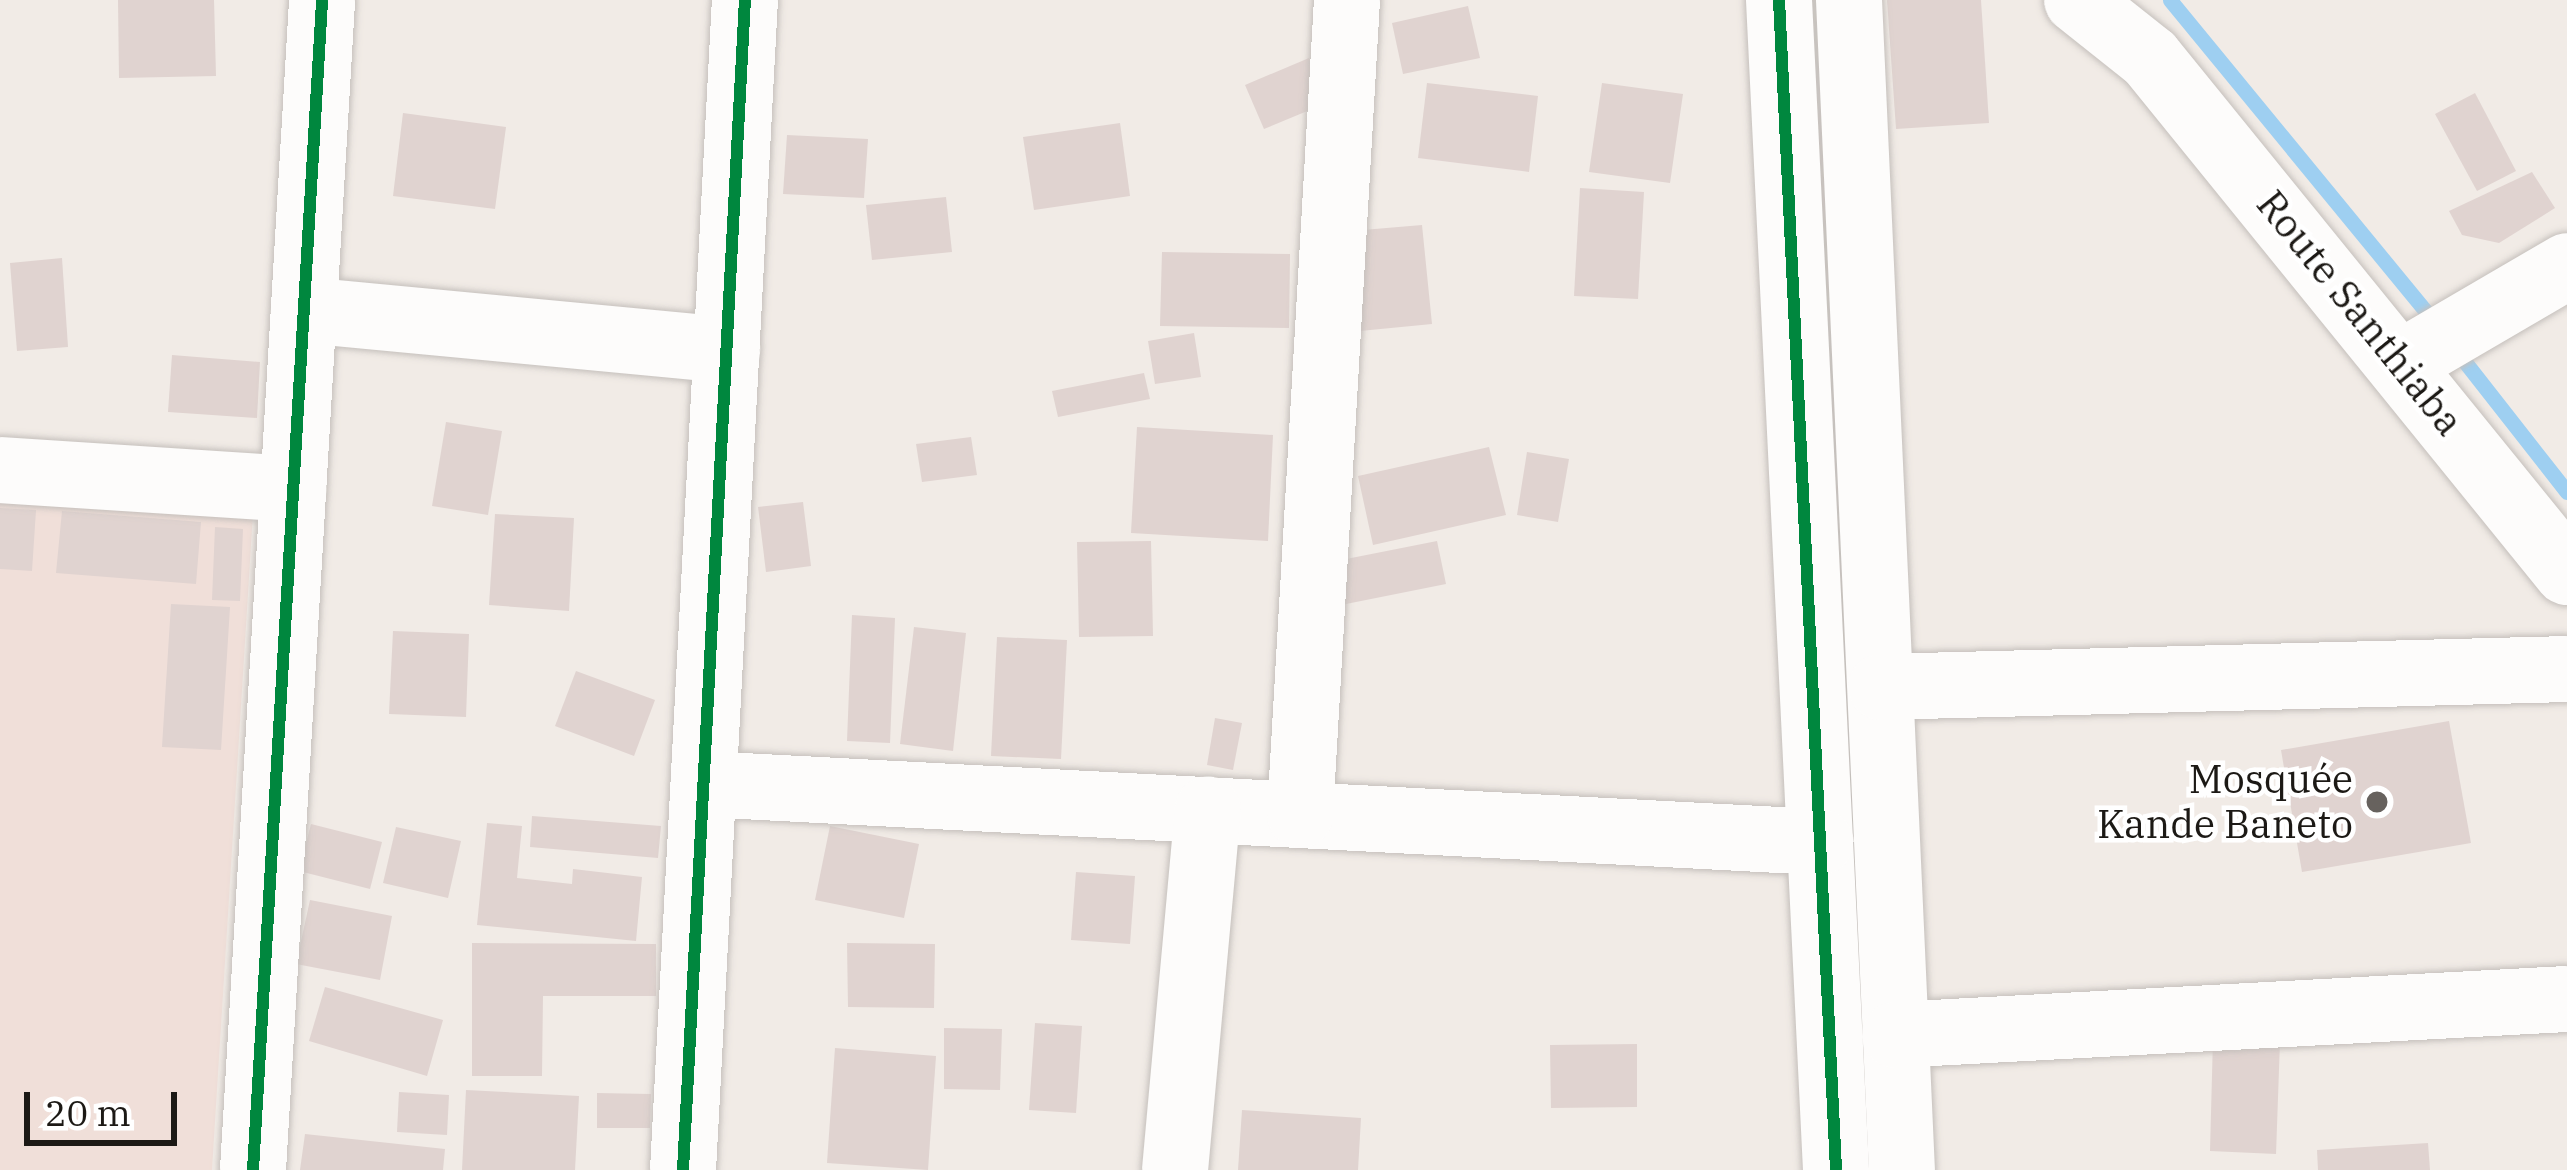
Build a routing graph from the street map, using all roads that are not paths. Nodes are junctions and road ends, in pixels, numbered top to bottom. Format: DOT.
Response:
graph roads {
  1 [pos="322,0"];
  2 [pos="745,0"];
  3 [pos="1347,0"];
  4 [pos="1780,0"];
  5 [pos="1849,0"];
  6 [pos="2077,0"];
  7 [pos="2138,29"];
  8 [pos="2567,266"];
  9 [pos="304,310"];
  10 [pos="727,350"];
  11 [pos="2403,362"];
  12 [pos="0,470"];
  13 [pos="293,489"];
  14 [pos="2567,572"];
  15 [pos="2567,669"];
  16 [pos="1880,687"];
  17 [pos="704,784"];
  18 [pos="1208,811"];
  19 [pos="1300,815"];
  20 [pos="1820,842"];
  21 [pos="2567,999"];
  22 [pos="1895,1035"];
  23 [pos="253,1170"];
  24 [pos="683,1170"];
  25 [pos="1175,1170"];
  26 [pos="1836,1170"];
  27 [pos="1902,1170"];
  1 -- 9 [label="street"];
  2 -- 10 [label="street"];
  3 -- 19 [label="street"];
  4 -- 20 [label="street"];
  5 -- 16 [label="street"];
  6 -- 7 [label="street, Route Santhiaba"];
  7 -- 11 [label="street, Route Santhiaba"];
  8 -- 11 [label="street"];
  9 -- 10 [label="street"];
  9 -- 13 [label="street"];
  10 -- 17 [label="street"];
  11 -- 14 [label="street, Route Santhiaba"];
  12 -- 13 [label="street"];
  13 -- 23 [label="street"];
  15 -- 16 [label="street"];
  16 -- 22 [label="street"];
  17 -- 18 [label="street"];
  17 -- 24 [label="street"];
  18 -- 19 [label="street"];
  18 -- 25 [label="street"];
  19 -- 20 [label="street"];
  20 -- 26 [label="street"];
  21 -- 22 [label="street"];
  22 -- 27 [label="street"];
}
